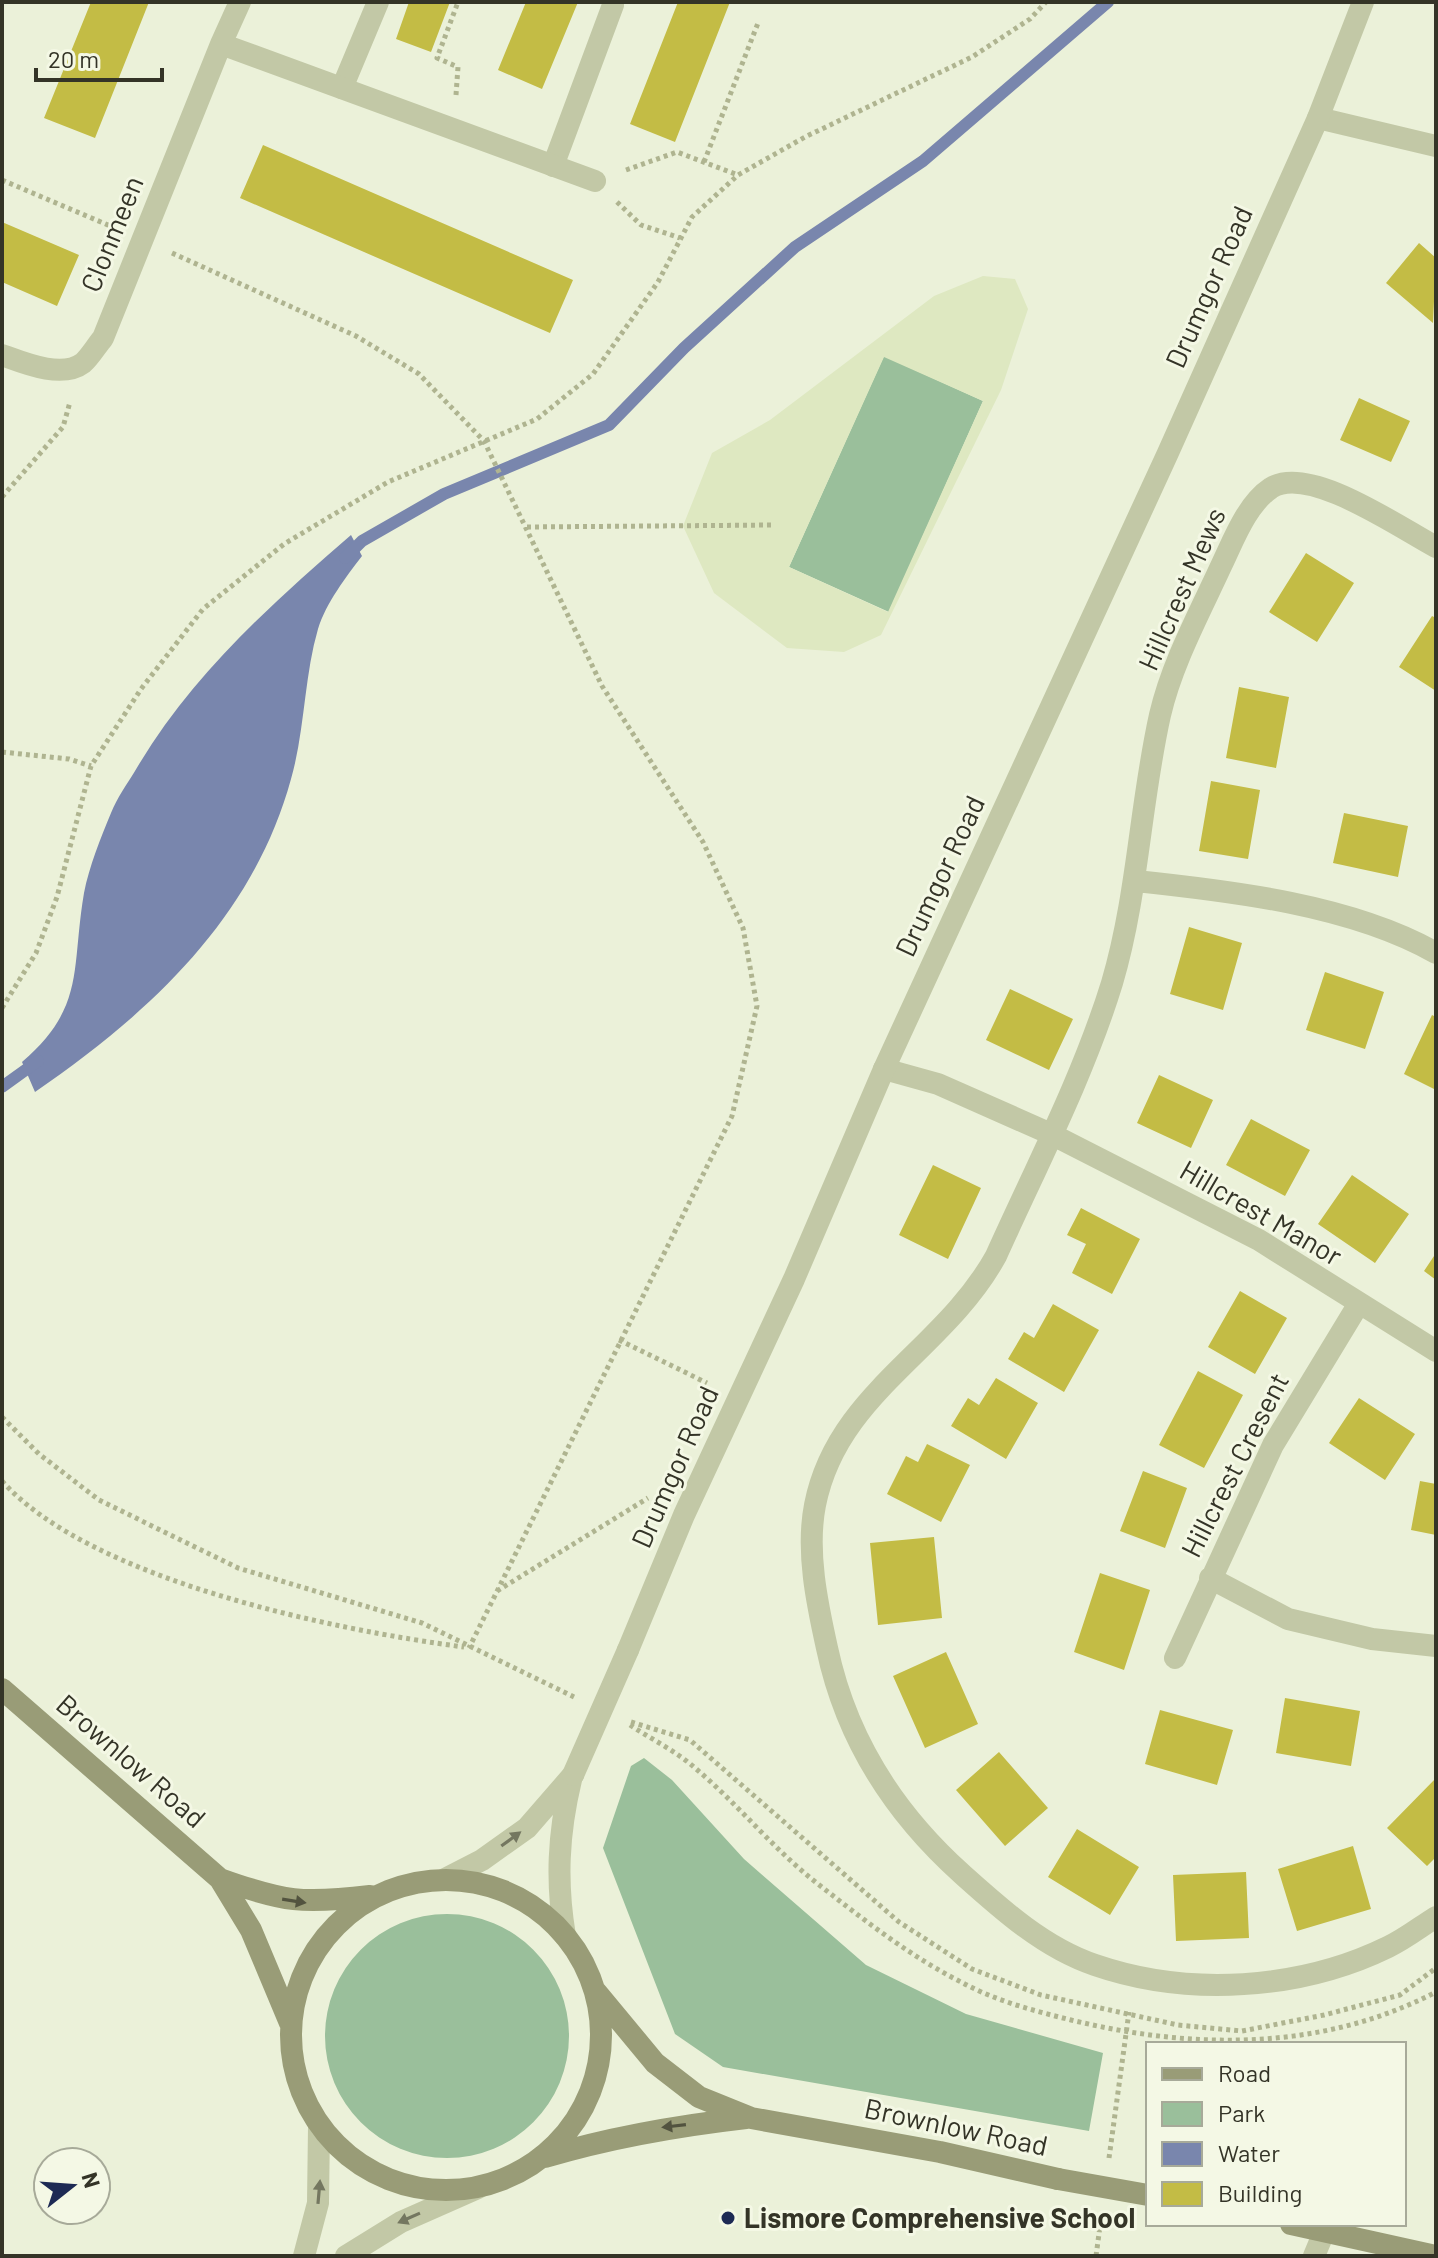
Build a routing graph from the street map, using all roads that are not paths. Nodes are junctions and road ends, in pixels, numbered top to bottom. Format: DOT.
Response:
graph roads {
  1 [pos="240,2"];
  2 [pos="378,2"];
  3 [pos="1363,2"];
  4 [pos="613,5"];
  5 [pos="221,44"];
  6 [pos="342,88"];
  7 [pos="1318,118"];
  8 [pos="1436,146"];
  9 [pos="553,166"];
  10 [pos="595,181"];
  11 [pos="2,355"];
  12 [pos="1436,547"];
  13 [pos="1136,881"];
  14 [pos="1436,953"];
  15 [pos="884,1069"];
  16 [pos="1051,1134"];
  17 [pos="1358,1305"];
  18 [pos="1436,1351"];
  19 [pos="1210,1578"];
  20 [pos="1436,1646"];
  21 [pos="1175,1658"];
  22 [pos="2,1689"];
  23 [pos="573,1775"];
  24 [pos="220,1879"];
  25 [pos="445,1879"];
  26 [pos="377,1896"];
  27 [pos="1436,1917"];
  28 [pos="565,1936"];
  29 [pos="594,1989"];
  30 [pos="290,2023"];
  31 [pos="751,2118"];
  32 [pos="319,2127"];
  33 [pos="541,2159"];
  34 [pos="478,2188"];
  35 [pos="1146,2195"];
  36 [pos="1299,2226"];
  37 [pos="1324,2232"];
  38 [pos="304,2256"];
  39 [pos="346,2256"];
  40 [pos="1314,2256"];
  41 [pos="1436,2256"];
  1 -- 5 [label="street, Clonmeen"];
  2 -- 6 [label="street"];
  3 -- 7 [label="street, Drumgor Road"];
  4 -- 9 [label="street"];
  5 -- 6 [label="street"];
  5 -- 11 [label="street, Clonmeen"];
  6 -- 9 [label="street"];
  7 -- 8 [label="street"];
  7 -- 15 [label="street, Drumgor Road"];
  9 -- 10 [label="street"];
  12 -- 13 [label="street, Hillcrest Mews"];
  13 -- 14 [label="street"];
  13 -- 16 [label="street"];
  15 -- 16 [label="street, Hillcrest Manor"];
  15 -- 23 [label="street, Drumgor Road, bridge"];
  16 -- 17 [label="street, Hillcrest Manor"];
  16 -- 27 [label="street"];
  17 -- 18 [label="street, Hillcrest Manor"];
  17 -- 19 [label="street, Hillcrest Cresent"];
  19 -- 20 [label="street"];
  19 -- 21 [label="street, Hillcrest Cresent"];
  22 -- 24 [label="main road, Brownlow Road"];
  25 -- 23 [label="street, Drumgor Road, one-way"];
  23 -- 28 [label="street, Drumgor Road"];
  24 -- 26 [label="main road, Brownlow Road, one-way"];
  24 -- 30 [label="main road, Brownlow Road"];
  25 -- 26 [label="main road"];
  25 -- 28 [label="main road"];
  26 -- 30 [label="main road"];
  28 -- 29 [label="main road"];
  29 -- 31 [label="main road, Brownlow Road"];
  29 -- 33 [label="main road"];
  30 -- 32 [label="main road"];
  31 -- 33 [label="main road, Brownlow Road, one-way"];
  31 -- 35 [label="main road, Brownlow Road, bridge"];
  32 -- 34 [label="main road"];
  38 -- 32 [label="street, one-way"];
  33 -- 34 [label="main road"];
  34 -- 39 [label="street, one-way"];
  36 -- 37 [label="main road"];
  37 -- 40 [label="street"];
  37 -- 41 [label="main road"];
}
